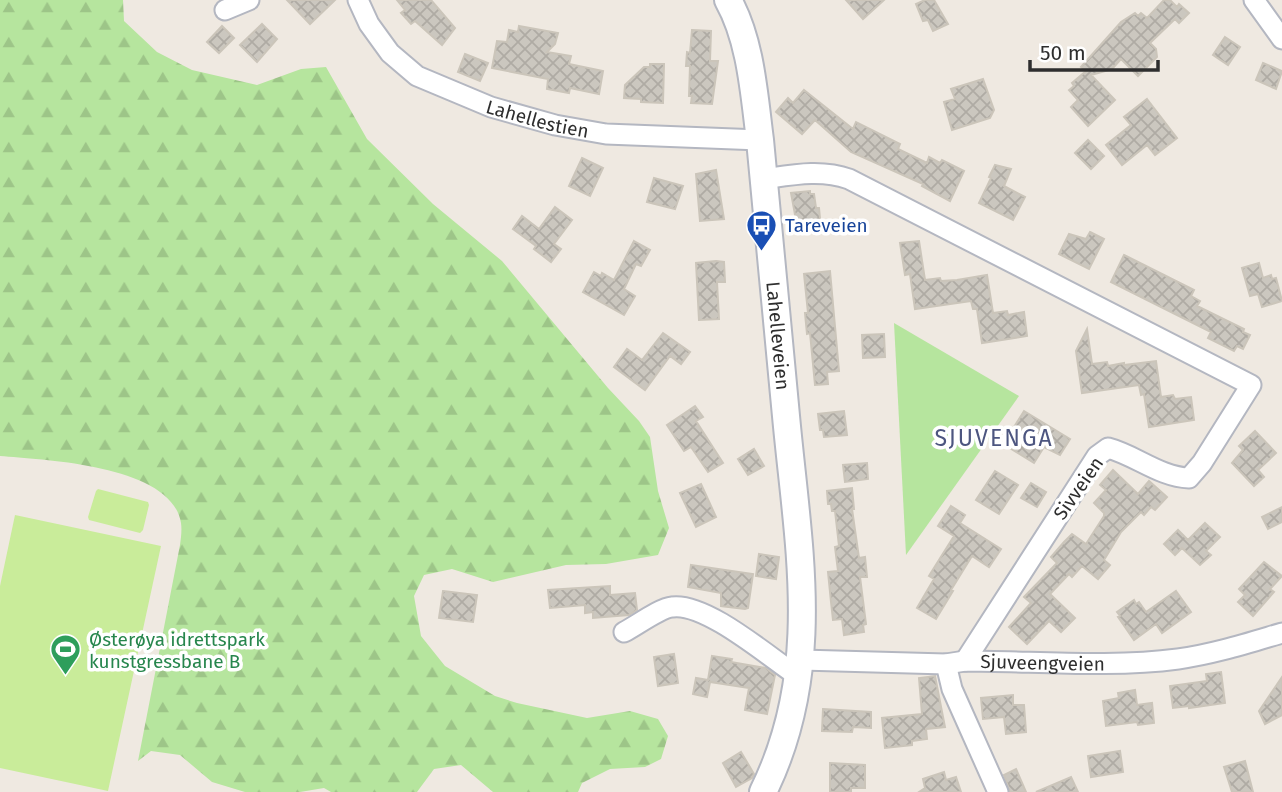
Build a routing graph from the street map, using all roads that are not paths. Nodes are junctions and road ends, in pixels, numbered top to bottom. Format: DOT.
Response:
graph roads {
  1 [pos="249,0"];
  2 [pos="358,0"];
  3 [pos="728,0"];
  4 [pos="1254,0"];
  5 [pos="225,10"];
  6 [pos="1282,39"];
  7 [pos="760,140"];
  8 [pos="764,179"];
  9 [pos="624,632"];
  10 [pos="1282,633"];
  11 [pos="956,662"];
  12 [pos="800,668"];
  13 [pos="763,792"];
  14 [pos="998,792"];
  1 -- 5 [label="street"];
  2 -- 7 [label="street, Lahellestien"];
  3 -- 7 [label="street, Lahelleveien"];
  4 -- 6 [label="street"];
  7 -- 8 [label="street, Lahelleveien"];
  8 -- 11 [label="street, Sivveien"];
  8 -- 12 [label="street, Lahelleveien"];
  9 -- 12 [label="street"];
  10 -- 11 [label="street, Sjuveengveien"];
  11 -- 12 [label="street, Sjuveengveien"];
  11 -- 14 [label="street"];
  12 -- 13 [label="street, Lahelleveien"];
}
